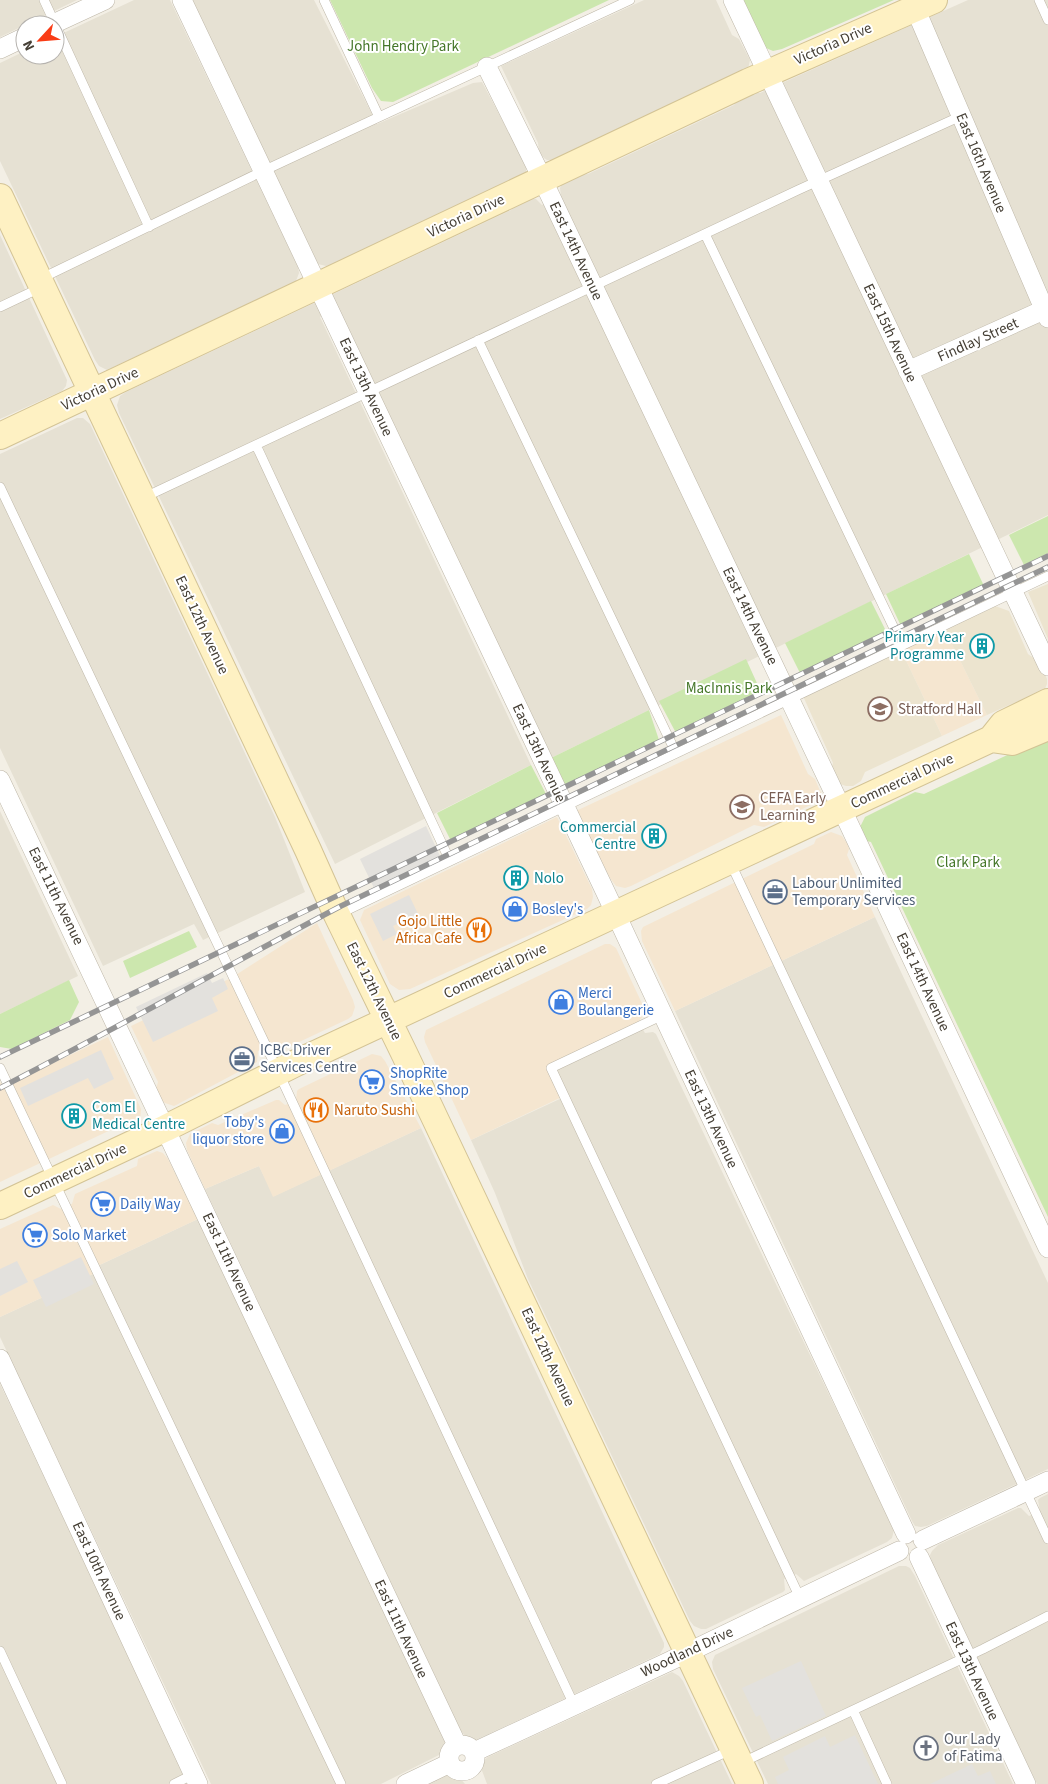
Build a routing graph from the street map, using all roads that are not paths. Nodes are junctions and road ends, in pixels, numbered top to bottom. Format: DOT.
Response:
graph roads {
  1 [pos="44,0"];
  2 [pos="105,0"];
  3 [pos="182,0"];
  4 [pos="324,0"];
  5 [pos="630,0"];
  6 [pos="733,0"];
  7 [pos="1039,0"];
  8 [pos="924,4"];
  9 [pos="50,15"];
  10 [pos="65,18"];
  11 [pos="1048,20"];
  12 [pos="15,42"];
  13 [pos="0,49"];
  14 [pos="65,50"];
  15 [pos="487,67"];
  16 [pos="768,74"];
  17 [pos="961,116"];
  18 [pos="379,117"];
  19 [pos="263,172"];
  20 [pos="542,180"];
  21 [pos="818,181"];
  22 [pos="0,197"];
  23 [pos="148,227"];
  24 [pos="705,234"];
  25 [pos="40,283"];
  26 [pos="317,286"];
  27 [pos="593,287"];
  28 [pos="0,307"];
  29 [pos="1047,312"];
  30 [pos="478,340"];
  31 [pos="908,371"];
  32 [pos="368,392"];
  33 [pos="92,393"];
  34 [pos="0,436"];
  35 [pos="256,445"];
  36 [pos="0,487"];
  37 [pos="142,498"];
  38 [pos="1048,576"];
  39 [pos="1013,593"];
  40 [pos="902,645"];
  41 [pos="1048,666"];
  42 [pos="789,699"];
  43 [pos="1048,702"];
  44 [pos="1048,727"];
  45 [pos="990,739"];
  46 [pos="676,753"];
  47 [pos="0,780"];
  48 [pos="564,806"];
  49 [pos="842,809"];
  50 [pos="450,861"];
  51 [pos="730,862"];
  52 [pos="616,915"];
  53 [pos="337,916"];
  54 [pos="662,1015"];
  55 [pos="388,1021"];
  56 [pos="0,1068"];
  57 [pos="278,1072"];
  58 [pos="166,1128"];
  59 [pos="54,1181"];
  60 [pos="0,1206"];
  61 [pos="1048,1248"];
  62 [pos="0,1359"];
  63 [pos="1048,1481"];
  64 [pos="1025,1492"];
  65 [pos="1048,1539"];
  66 [pos="916,1544"];
  67 [pos="800,1598"];
  68 [pos="1048,1616"];
  69 [pos="0,1651"];
  70 [pos="688,1652"];
  71 [pos="966,1657"];
  72 [pos="574,1705"];
  73 [pos="853,1710"];
  74 [pos="465,1763"];
  75 [pos="741,1765"];
  76 [pos="196,1779"];
  77 [pos="62,1784"];
  78 [pos="174,1784"];
  79 [pos="341,1784"];
  80 [pos="406,1784"];
  81 [pos="656,1784"];
  82 [pos="887,1784"];
  83 [pos="1026,1784"];
  1 -- 9 [label="lane"];
  2 -- 10 [label="street"];
  3 -- 19 [label="street, East 13th Avenue"];
  4 -- 18 [label="lane"];
  5 -- 15 [label="lane"];
  6 -- 16 [label="street, East 15th Avenue"];
  7 -- 11 [label="lane"];
  8 -- 16 [label="street, Victoria Drive"];
  8 -- 17 [label="street, East 16th Avenue"];
  12 -- 13 [label="street"];
  14 -- 23 [label="lane"];
  15 -- 18 [label="lane"];
  15 -- 20 [label="street, East 14th Avenue"];
  16 -- 20 [label="street, Victoria Drive"];
  16 -- 21 [label="street, East 15th Avenue"];
  17 -- 21 [label="lane"];
  17 -- 29 [label="street, East 16th Avenue"];
  18 -- 19 [label="lane"];
  19 -- 23 [label="lane"];
  19 -- 26 [label="street, East 13th Avenue"];
  20 -- 26 [label="street, Victoria Drive"];
  20 -- 27 [label="street, East 14th Avenue"];
  21 -- 24 [label="lane"];
  21 -- 31 [label="street, East 15th Avenue"];
  22 -- 25 [label="street, East 12th Avenue"];
  23 -- 25 [label="lane"];
  24 -- 27 [label="lane"];
  24 -- 40 [label="lane"];
  25 -- 28 [label="lane"];
  25 -- 33 [label="street, East 12th Avenue"];
  26 -- 32 [label="street, East 13th Avenue"];
  26 -- 33 [label="street, Victoria Drive"];
  27 -- 30 [label="lane"];
  27 -- 42 [label="street, East 14th Avenue"];
  29 -- 31 [label="street, Findlay Street"];
  30 -- 32 [label="lane"];
  30 -- 46 [label="lane"];
  31 -- 39 [label="street, East 15th Avenue"];
  32 -- 35 [label="lane"];
  32 -- 48 [label="street, East 13th Avenue"];
  33 -- 34 [label="street, Victoria Drive"];
  33 -- 37 [label="street, East 12th Avenue"];
  35 -- 37 [label="lane"];
  35 -- 50 [label="lane"];
  36 -- 57 [label="lane"];
  37 -- 53 [label="street, East 12th Avenue"];
  38 -- 39 [label="lane"];
  39 -- 40 [label="lane"];
  39 -- 41 [label="street, East 15th Avenue"];
  40 -- 42 [label="lane"];
  42 -- 46 [label="lane"];
  42 -- 49 [label="street, East 14th Avenue"];
  43 -- 45 [label="street, Commercial Drive"];
  44 -- 45 [label="street, Commercial Drive"];
  45 -- 49 [label="street, Commercial Drive"];
  46 -- 48 [label="lane"];
  47 -- 58 [label="street, East 11th Avenue"];
  48 -- 50 [label="lane"];
  48 -- 52 [label="street, East 13th Avenue"];
  49 -- 51 [label="street, Commercial Drive"];
  49 -- 61 [label="street, East 14th Avenue"];
  50 -- 53 [label="lane"];
  51 -- 52 [label="street, Commercial Drive"];
  51 -- 64 [label="lane"];
  52 -- 54 [label="street, East 13th Avenue"];
  52 -- 55 [label="street, Commercial Drive"];
  53 -- 55 [label="street, East 12th Avenue"];
  54 -- 66 [label="street, East 13th Avenue"];
  54 -- 67 [label="lane"];
  55 -- 57 [label="street, Commercial Drive"];
  55 -- 70 [label="street, East 12th Avenue"];
  56 -- 59 [label="lane"];
  57 -- 58 [label="street, Commercial Drive"];
  57 -- 72 [label="lane"];
  58 -- 59 [label="street, Commercial Drive"];
  58 -- 74 [label="street, East 11th Avenue"];
  59 -- 60 [label="street, Commercial Drive"];
  59 -- 79 [label="lane"];
  62 -- 76 [label="street, East 10th Avenue"];
  63 -- 64 [label="street"];
  64 -- 65 [label="lane"];
  64 -- 66 [label="street"];
  66 -- 67 [label="street, Woodland Drive"];
  66 -- 71 [label="street, East 13th Avenue"];
  67 -- 70 [label="street, Woodland Drive"];
  68 -- 71 [label="lane"];
  69 -- 77 [label="lane"];
  70 -- 72 [label="street, Woodland Drive"];
  70 -- 75 [label="street, East 12th Avenue"];
  71 -- 73 [label="lane"];
  71 -- 83 [label="street, East 13th Avenue"];
  72 -- 74 [label="street, Woodland Drive"];
  73 -- 75 [label="lane"];
  73 -- 82 [label="lane"];
  74 -- 80 [label="street, Woodland Drive"];
  75 -- 81 [label="lane"];
  76 -- 78 [label="lane"];
}
